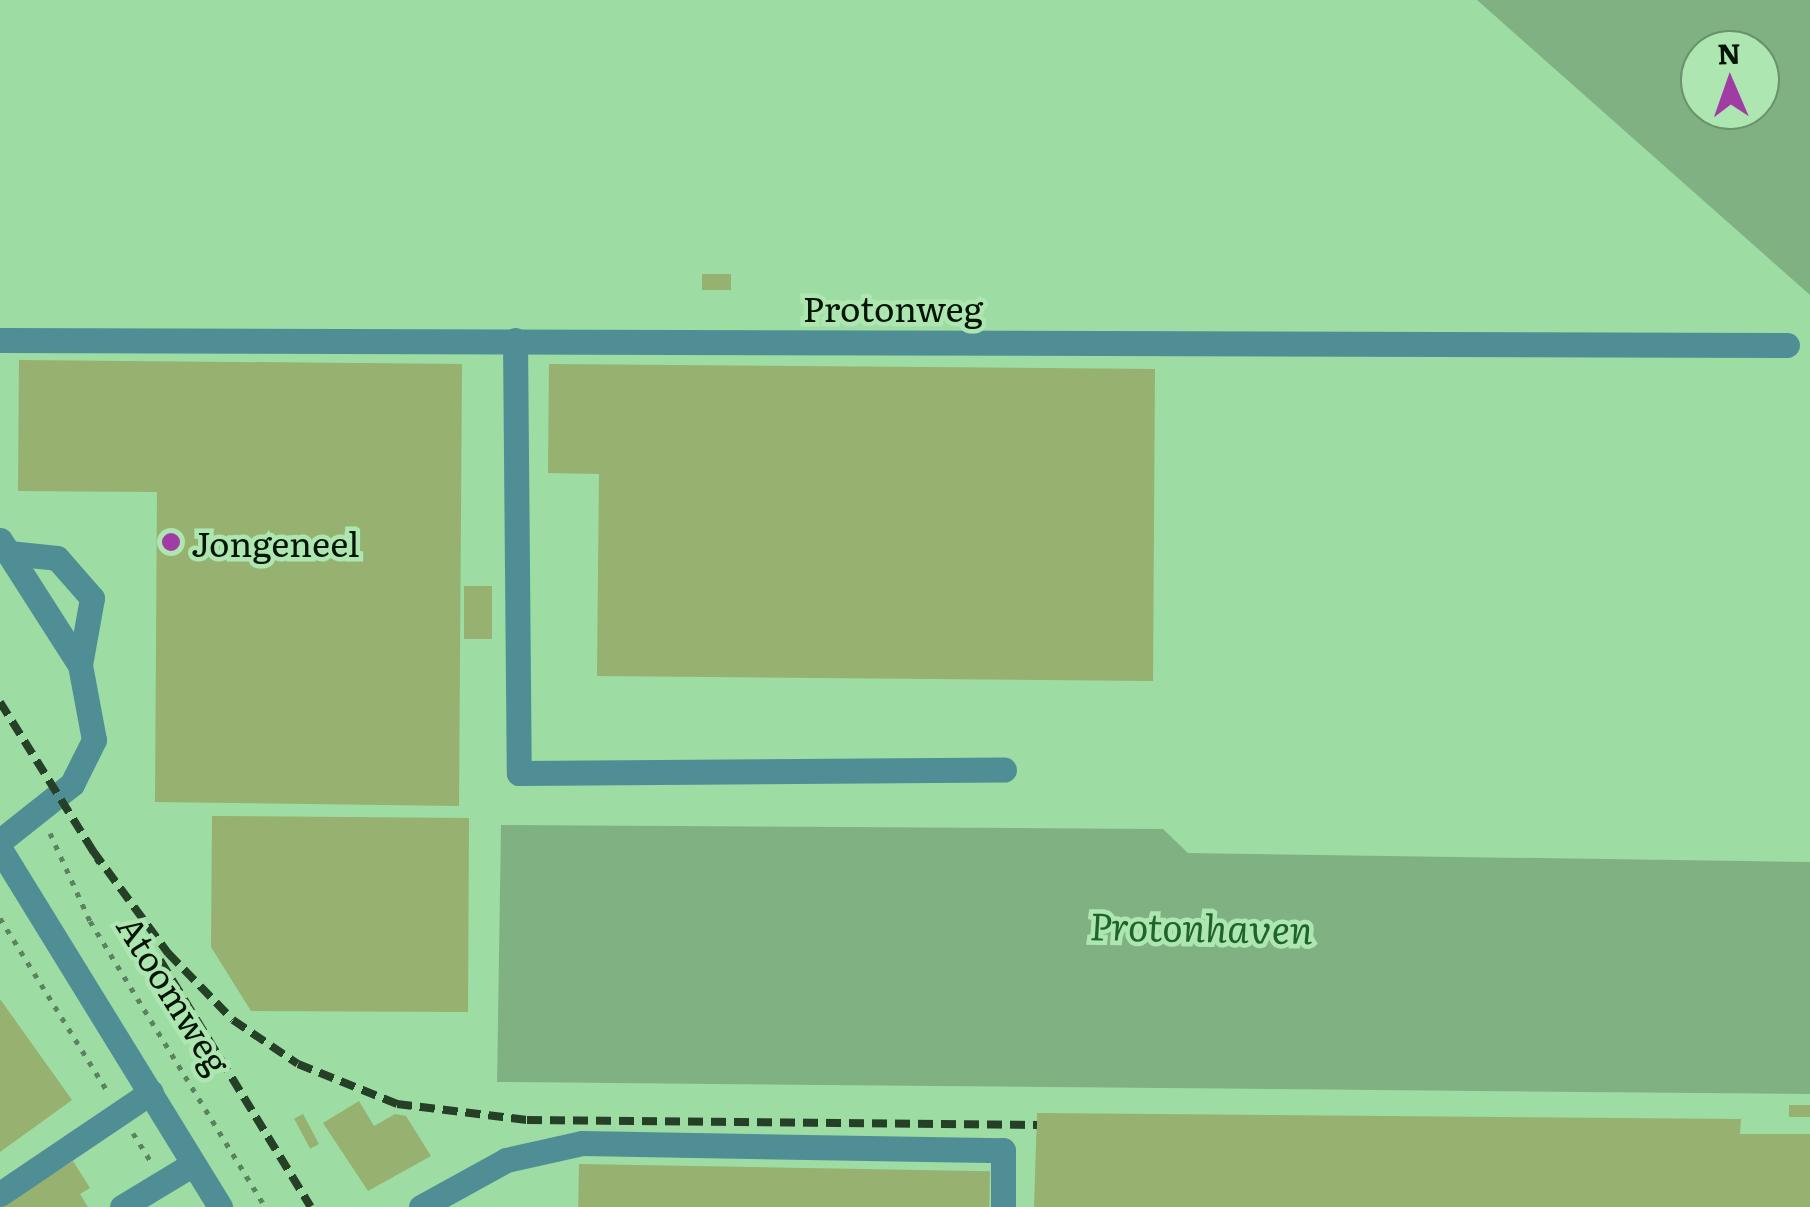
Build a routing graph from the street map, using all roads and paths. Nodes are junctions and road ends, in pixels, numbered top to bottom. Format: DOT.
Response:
graph roads {
  1 [pos="0,340"];
  2 [pos="515,340"];
  3 [pos="1787,345"];
  4 [pos="5,547"];
  5 [pos="80,665"];
  6 [pos="1004,770"];
  7 [pos="38,812"];
  8 [pos="0,841"];
  9 [pos="0,849"];
  10 [pos="0,918"];
  11 [pos="151,1092"];
  12 [pos="120,1111"];
  13 [pos="193,1164"];
  14 [pos="163,1182"];
  15 [pos="0,1194"];
  16 [pos="122,1207"];
  17 [pos="220,1207"];
  18 [pos="265,1207"];
  19 [pos="421,1207"];
  20 [pos="1003,1207"];
  1 -- 2 [label="street, Protonweg"];
  2 -- 3 [label="street, Protonweg"];
  2 -- 6 [label="street"];
  4 -- 5 [label="street"];
  4 -- 5 [label="street"];
  5 -- 7 [label="street"];
  7 -- 8 [label="street"];
  7 -- 18 [label="path, Atoomweg"];
  9 -- 11 [label="street, Atoomweg"];
  10 -- 12 [label="path"];
  11 -- 12 [label="street"];
  11 -- 13 [label="street, Atoomweg"];
  12 -- 14 [label="path"];
  12 -- 15 [label="street"];
  13 -- 14 [label="street"];
  13 -- 17 [label="street, Atoomweg"];
  14 -- 16 [label="street"];
  19 -- 20 [label="street"];
}
